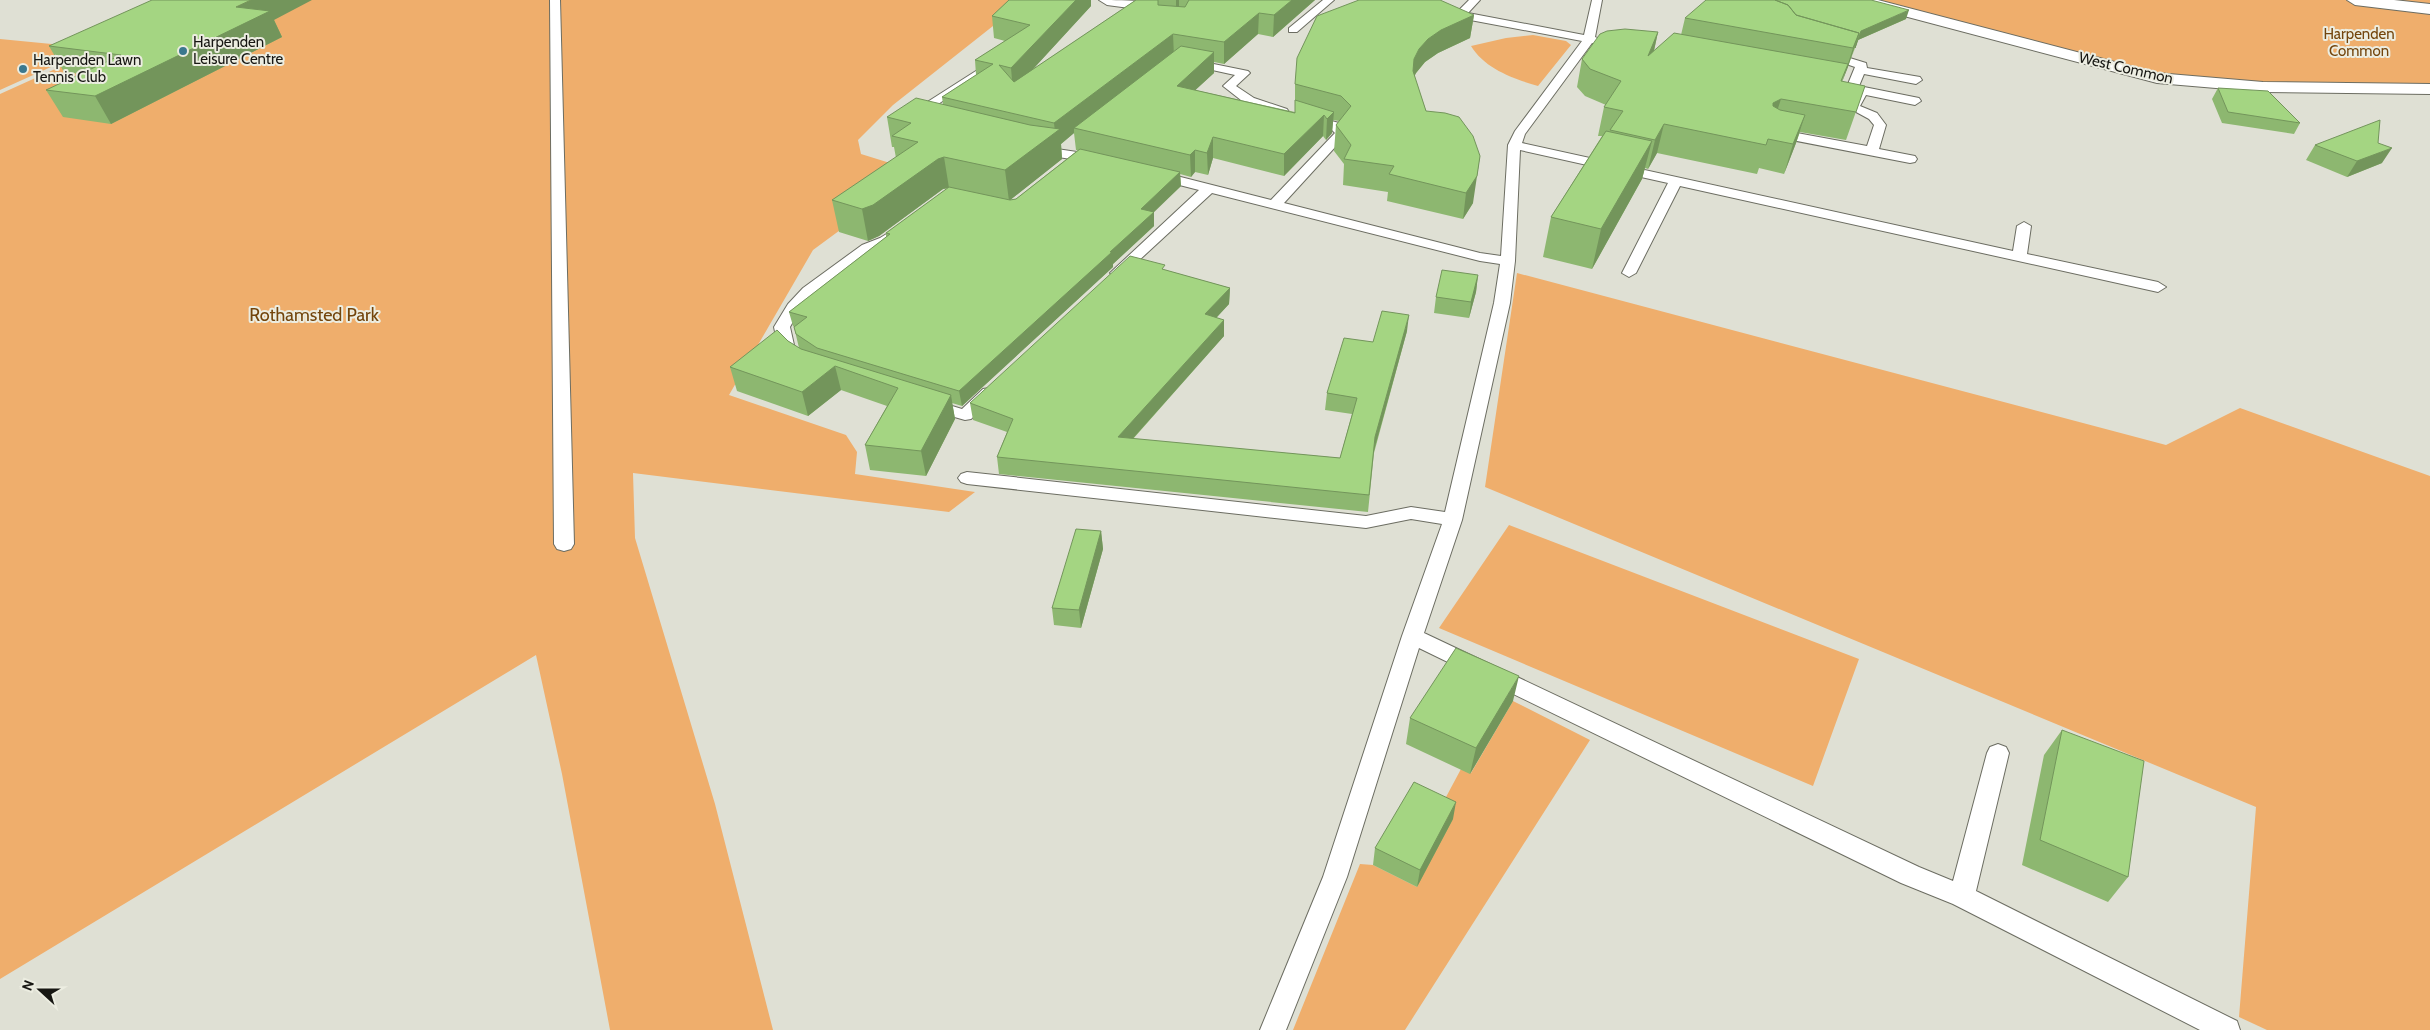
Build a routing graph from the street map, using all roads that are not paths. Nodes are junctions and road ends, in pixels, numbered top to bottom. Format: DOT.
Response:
graph roads {
  1 [pos="555,0"];
  2 [pos="1107,0"];
  3 [pos="1329,0"];
  4 [pos="1597,0"];
  5 [pos="1860,0"];
  6 [pos="2355,0"];
  7 [pos="1149,2"];
  8 [pos="1469,2"];
  9 [pos="1178,10"];
  10 [pos="2430,10"];
  11 [pos="1441,12"];
  12 [pos="1460,15"];
  13 [pos="1293,30"];
  14 [pos="1589,39"];
  15 [pos="1609,43"];
  16 [pos="1818,51"];
  17 [pos="1180,60"];
  18 [pos="990,65"];
  19 [pos="1861,70"];
  20 [pos="1916,80"];
  21 [pos="1823,83"];
  22 [pos="2430,89"];
  23 [pos="1857,90"];
  24 [pos="1915,100"];
  25 [pos="929,122"];
  26 [pos="1772,133"];
  27 [pos="1514,145"];
  28 [pos="1024,147"];
  29 [pos="1872,151"];
  30 [pos="1910,159"];
  31 [pos="1106,162"];
  32 [pos="1144,171"];
  33 [pos="1676,181"];
  34 [pos="1209,188"];
  35 [pos="1274,205"];
  36 [pos="909,223"];
  37 [pos="2024,226"];
  38 [pos="2019,257"];
  39 [pos="1508,261"];
  40 [pos="1629,274"];
  41 [pos="1108,282"];
  42 [pos="2158,287"];
  43 [pos="814,368"];
  44 [pos="1001,381"];
  45 [pos="918,400"];
  46 [pos="966,478"];
  47 [pos="1453,520"];
  48 [pos="564,544"];
  49 [pos="1412,636"];
  50 [pos="1998,753"];
  51 [pos="1962,896"];
  52 [pos="1273,1030"];
  53 [pos="2227,1030"];
  1 -- 48 [label="lane"];
  2 -- 7 [label="street"];
  3 -- 13 [label="lane"];
  4 -- 14 [label="lane"];
  5 -- 22 [label="street, West Common"];
  6 -- 10 [label="street"];
  7 -- 9 [label="street"];
  8 -- 12 [label="lane"];
  11 -- 12 [label="lane"];
  12 -- 14 [label="lane"];
  14 -- 15 [label="lane"];
  14 -- 27 [label="lane"];
  16 -- 19 [label="lane"];
  17 -- 35 [label="lane"];
  18 -- 25 [label="lane"];
  19 -- 20 [label="lane"];
  19 -- 23 [label="lane"];
  21 -- 23 [label="lane"];
  23 -- 24 [label="lane"];
  23 -- 29 [label="lane"];
  26 -- 29 [label="lane"];
  27 -- 33 [label="lane"];
  27 -- 39 [label="lane"];
  28 -- 31 [label="lane"];
  29 -- 30 [label="lane"];
  32 -- 34 [label="lane"];
  33 -- 38 [label="lane"];
  33 -- 40 [label="lane"];
  34 -- 35 [label="lane"];
  34 -- 41 [label="lane"];
  35 -- 39 [label="lane"];
  36 -- 43 [label="lane"];
  37 -- 38 [label="lane"];
  38 -- 42 [label="lane"];
  39 -- 47 [label="lane"];
  44 -- 45 [label="lane"];
  46 -- 47 [label="lane"];
  47 -- 49 [label="lane"];
  49 -- 51 [label="lane"];
  49 -- 52 [label="lane"];
  50 -- 51 [label="lane"];
  51 -- 53 [label="lane"];
}
